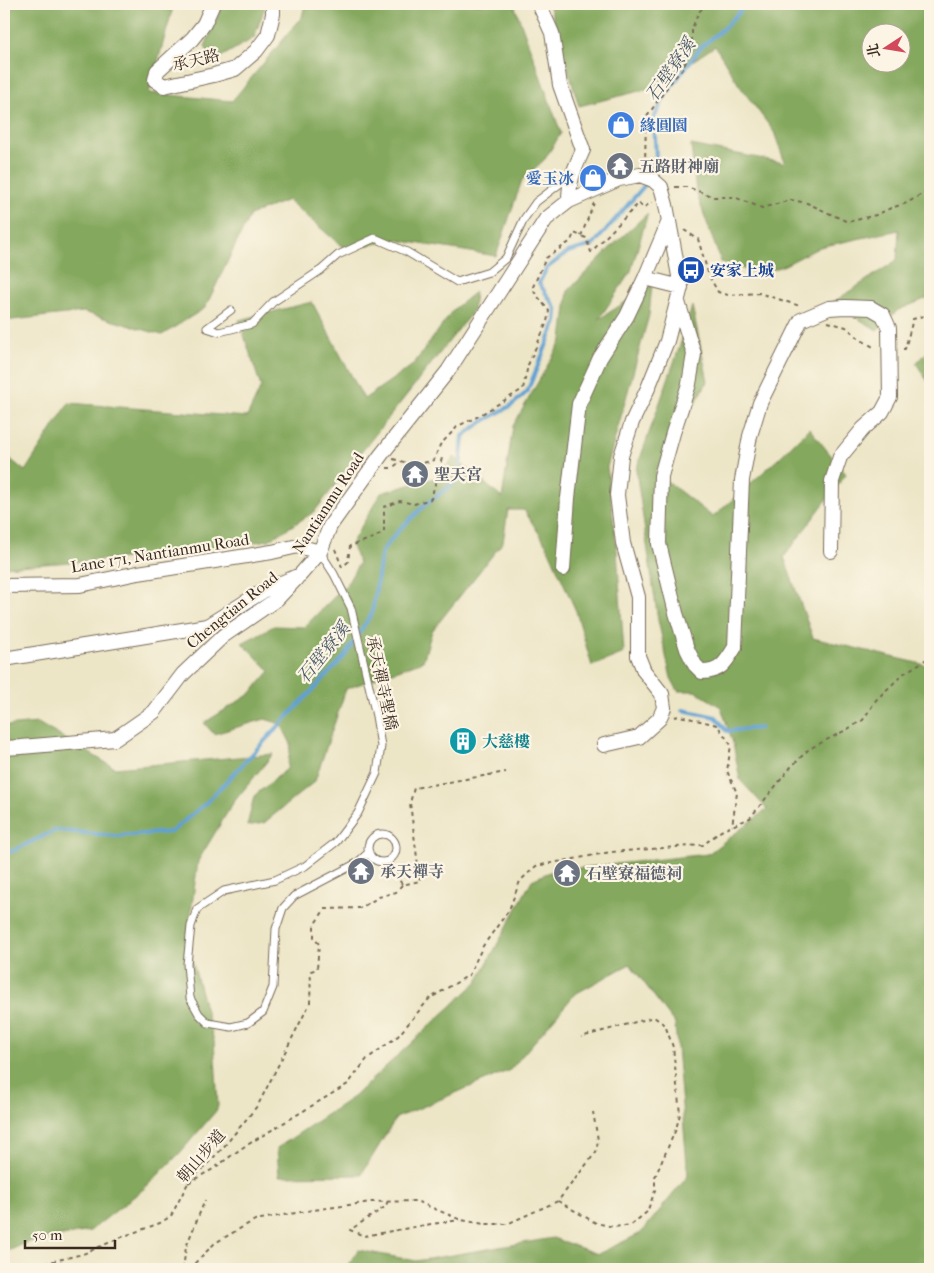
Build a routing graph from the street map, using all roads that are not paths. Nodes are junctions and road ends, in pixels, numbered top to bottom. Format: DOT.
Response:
graph roads {
  1 [pos="213,4"];
  2 [pos="273,4"];
  3 [pos="540,4"];
  4 [pos="573,174"];
  5 [pos="569,201"];
  6 [pos="669,221"];
  7 [pos="645,278"];
  8 [pos="681,287"];
  9 [pos="678,302"];
  10 [pos="231,310"];
  11 [pos="831,551"];
  12 [pos="320,552"];
  13 [pos="563,569"];
  14 [pos="300,575"];
  15 [pos="4,586"];
  16 [pos="4,659"];
  17 [pos="604,745"];
  18 [pos="4,748"];
  19 [pos="369,852"];
  1 -- 2 [label="street, 承天路"];
  3 -- 4 [label="street"];
  4 -- 5 [label="street"];
  4 -- 10 [label="lane"];
  5 -- 6 [label="street, Nantianmu Road"];
  5 -- 12 [label="street, Nantianmu Road"];
  6 -- 7 [label="street"];
  6 -- 8 [label="street"];
  7 -- 8 [label="street"];
  7 -- 13 [label="street"];
  8 -- 9 [label="street"];
  9 -- 11 [label="street"];
  9 -- 17 [label="street"];
  12 -- 14 [label="street, Nantianmu Road"];
  12 -- 15 [label="street, Lane 171, Nantianmu Road"];
  12 -- 19 [label="lane, 承天禪寺聖橋"];
  14 -- 16 [label="street, Nantianmu Road"];
  14 -- 18 [label="street, Chengtian Road"];
  19 -- 19 [label="lane"];
}
